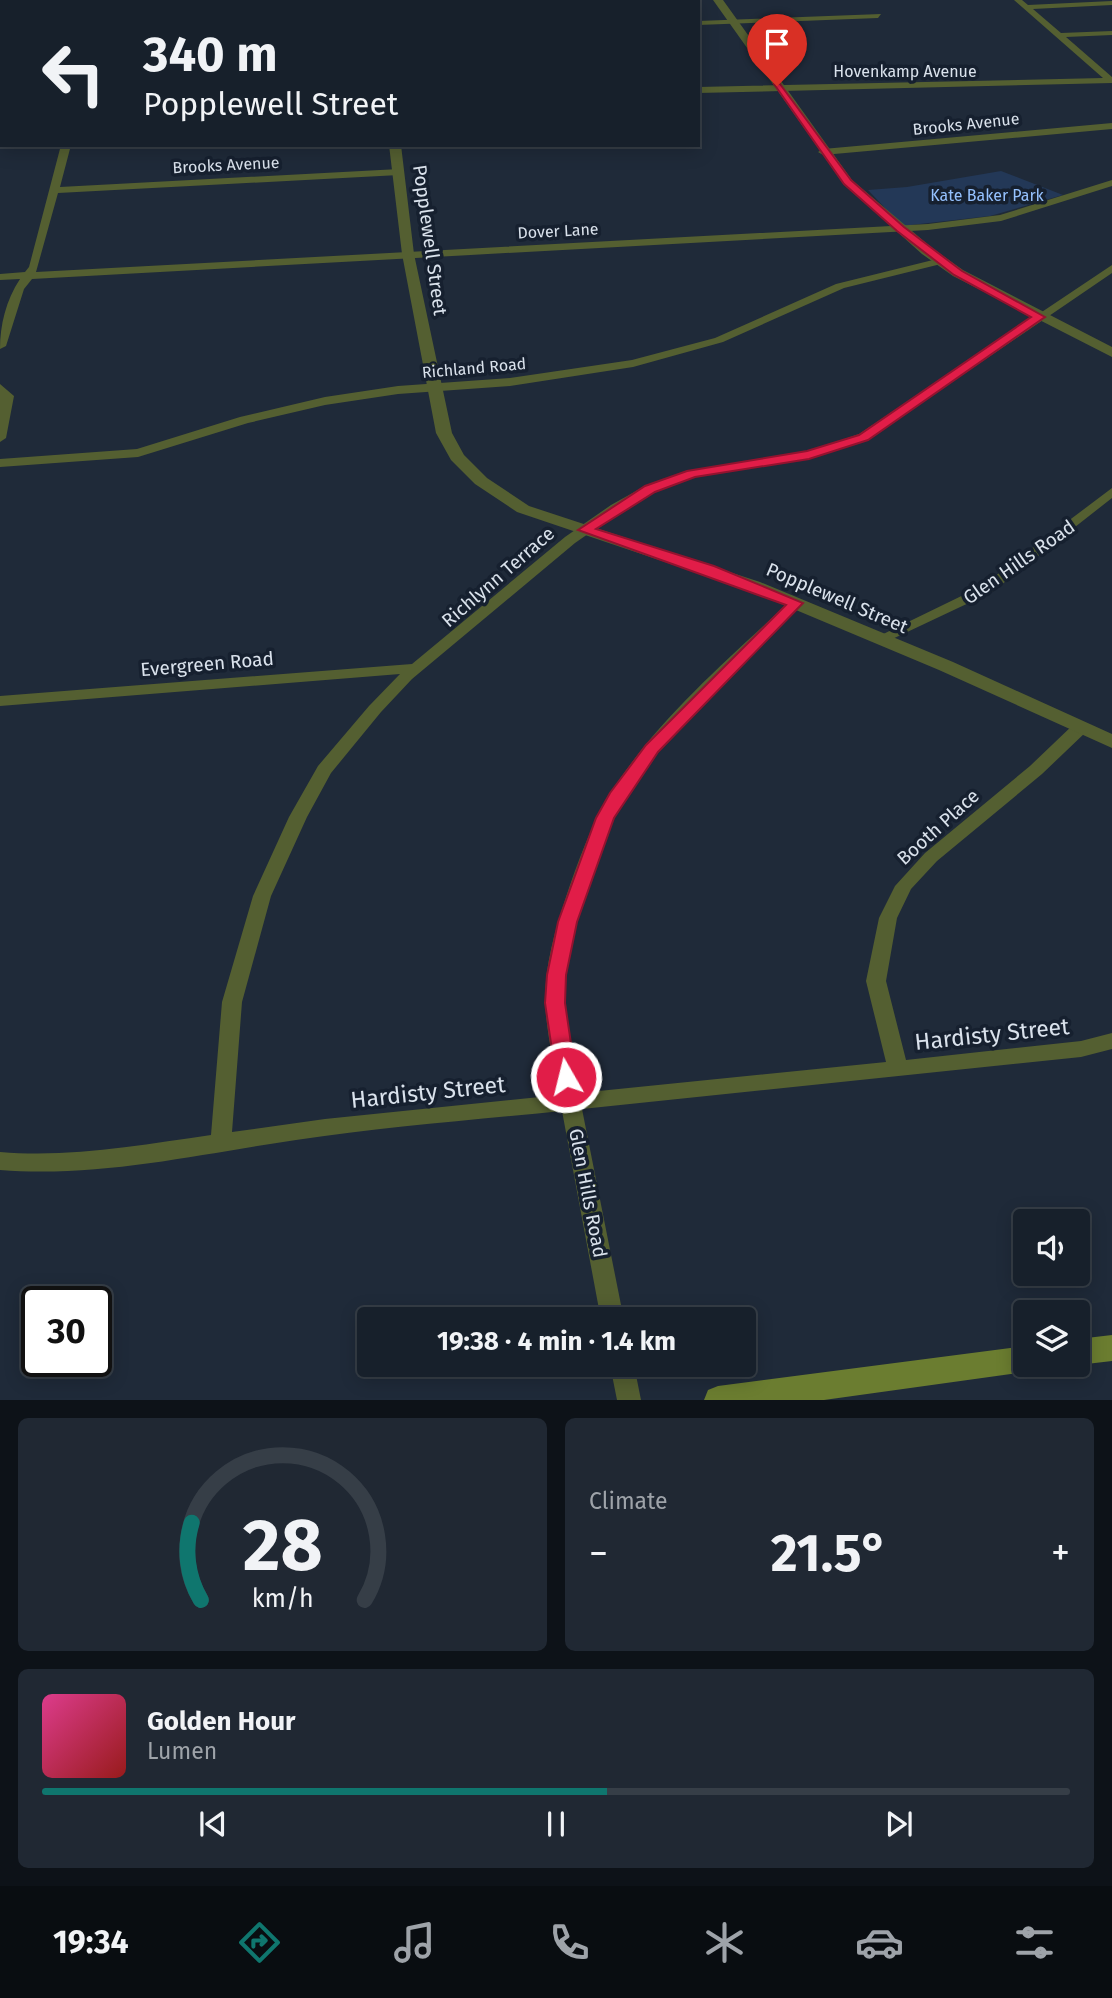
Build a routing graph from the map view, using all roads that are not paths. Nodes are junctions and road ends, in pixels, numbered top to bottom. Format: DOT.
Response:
graph roads {
  1 [pos="718,0"];
  2 [pos="1018,0"];
  3 [pos="1112,3"];
  4 [pos="1026,7"];
  5 [pos="878,16"];
  6 [pos="733,22"];
  7 [pos="700,23"];
  8 [pos="1112,33"];
  9 [pos="1058,35"];
  10 [pos="1112,80"];
  11 [pos="777,86"];
  12 [pos="700,90"];
  13 [pos="1112,126"];
  14 [pos="65,147"];
  15 [pos="395,147"];
  16 [pos="823,152"];
  17 [pos="399,172"];
  18 [pos="1112,183"];
  19 [pos="54,190"];
  20 [pos="901,229"];
  21 [pos="408,254"];
  22 [pos="941,261"];
  23 [pos="1112,268"];
  24 [pos="28,275"];
  25 [pos="0,276"];
  26 [pos="1039,317"];
  27 [pos="0,346"];
  28 [pos="1112,353"];
  29 [pos="433,387"];
  30 [pos="0,388"];
  31 [pos="0,438"];
  32 [pos="0,463"];
  33 [pos="1112,492"];
  34 [pos="585,530"];
  35 [pos="796,603"];
  36 [pos="880,639"];
  37 [pos="418,668"];
  38 [pos="0,701"];
  39 [pos="1081,727"];
  40 [pos="1112,741"];
  41 [pos="1112,1041"];
  42 [pos="898,1069"];
  43 [pos="570,1102"];
  44 [pos="221,1144"];
  45 [pos="0,1161"];
  46 [pos="610,1307"];
  47 [pos="1112,1348"];
  48 [pos="1090,1351"];
  49 [pos="1013,1361"];
  50 [pos="624,1377"];
  51 [pos="629,1399"];
  52 [pos="718,1399"];
  1 -- 6 [label="street"];
  2 -- 4 [label="street"];
  3 -- 4 [label="street"];
  4 -- 9 [label="street"];
  5 -- 6 [label="street"];
  6 -- 7 [label="street"];
  6 -- 11 [label="street"];
  8 -- 9 [label="street"];
  9 -- 10 [label="street"];
  10 -- 11 [label="street, Hovenkamp Avenue"];
  11 -- 12 [label="street, Hovenkamp Avenue"];
  11 -- 16 [label="street"];
  13 -- 16 [label="street, Brooks Avenue"];
  14 -- 19 [label="street"];
  15 -- 17 [label="street, Popplewell Street"];
  16 -- 20 [label="street"];
  17 -- 19 [label="street, Brooks Avenue"];
  17 -- 21 [label="street, Popplewell Street"];
  18 -- 20 [label="street, Dover Lane"];
  19 -- 24 [label="street"];
  20 -- 21 [label="street, Dover Lane"];
  20 -- 22 [label="street"];
  21 -- 24 [label="street, Dover Lane"];
  21 -- 29 [label="street, Popplewell Street"];
  22 -- 26 [label="street"];
  22 -- 29 [label="street, Richland Road"];
  23 -- 26 [label="street, Richlynn Terrace"];
  24 -- 25 [label="street, Dover Lane"];
  24 -- 27 [label="street"];
  26 -- 28 [label="street"];
  26 -- 34 [label="street, Richlynn Terrace"];
  29 -- 32 [label="street, Richland Road"];
  29 -- 34 [label="street, Popplewell Street"];
  30 -- 31 [label="street"];
  33 -- 36 [label="street, Glen Hills Road"];
  34 -- 35 [label="street, Popplewell Street"];
  34 -- 37 [label="street, Richlynn Terrace"];
  35 -- 36 [label="street, Popplewell Street"];
  35 -- 43 [label="street, Glen Hills Road"];
  36 -- 39 [label="street, Popplewell Street"];
  37 -- 38 [label="street, Evergreen Road"];
  37 -- 44 [label="street, Richlynn Terrace"];
  39 -- 40 [label="street, Popplewell Street"];
  39 -- 42 [label="street, Booth Place"];
  41 -- 42 [label="street, Hardisty Street"];
  42 -- 43 [label="street, Hardisty Street"];
  43 -- 44 [label="street, Hardisty Street"];
  43 -- 46 [label="street, Glen Hills Road"];
  44 -- 45 [label="street, Hardisty Street"];
  47 -- 48 [label="main road"];
  49 -- 52 [label="main road"];
  50 -- 51 [label="street"];
}
